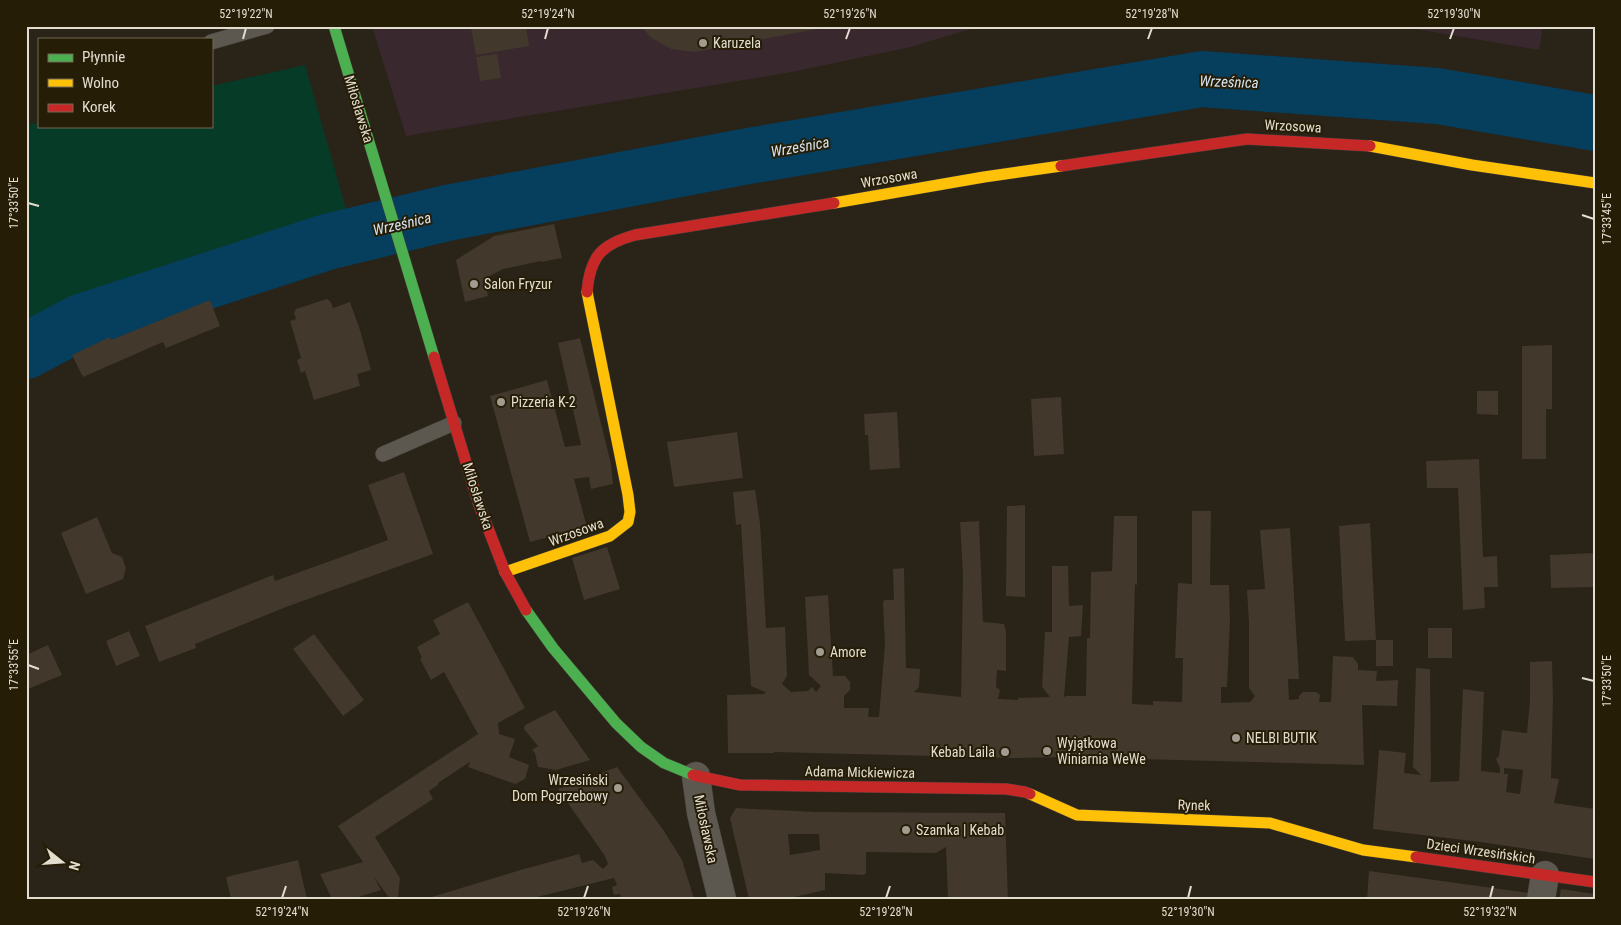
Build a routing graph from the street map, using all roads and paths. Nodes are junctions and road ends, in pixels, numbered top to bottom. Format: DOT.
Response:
graph roads {
  1 [pos="267,26"];
  2 [pos="334,26"];
  3 [pos="212,42"];
  4 [pos="1595,183"];
  5 [pos="454,423"];
  6 [pos="383,454"];
  7 [pos="505,572"];
  8 [pos="696,776"];
  9 [pos="1025,792"];
  10 [pos="1363,850"];
  11 [pos="1595,882"];
  12 [pos="1543,887"];
  13 [pos="722,899"];
  1 -- 3 [label="lane"];
  2 -- 5 [label="street, Miłosławska"];
  4 -- 7 [label="street, Wrzosowa"];
  5 -- 6 [label="lane"];
  5 -- 7 [label="street, Miłosławska"];
  7 -- 8 [label="street, Miłosławska"];
  8 -- 9 [label="street, Adama Mickiewicza"];
  8 -- 13 [label="street, Miłosławska"];
  9 -- 10 [label="street, Rynek"];
  10 -- 12 [label="street, Dzieci Wrzesińskich"];
  11 -- 12 [label="street, Dzieci Wrzesińskich"];
}
